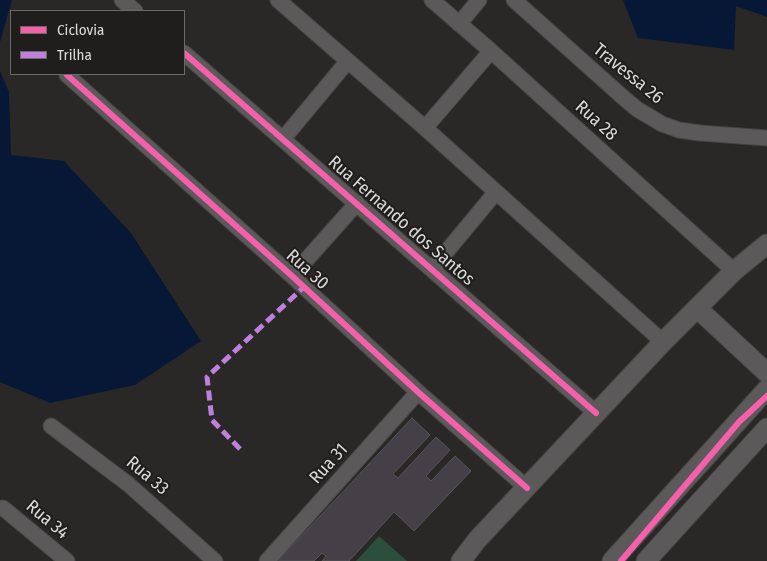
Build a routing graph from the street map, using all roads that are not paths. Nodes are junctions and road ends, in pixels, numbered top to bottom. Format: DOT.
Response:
graph roads {
  1 [pos="122,0"];
  2 [pos="278,0"];
  3 [pos="432,0"];
  4 [pos="479,0"];
  5 [pos="514,0"];
  6 [pos="134,10"];
  7 [pos="459,24"];
  8 [pos="491,51"];
  9 [pos="185,54"];
  10 [pos="347,62"];
  11 [pos="67,75"];
  12 [pos="426,128"];
  13 [pos="767,138"];
  14 [pos="283,139"];
  15 [pos="496,192"];
  16 [pos="357,203"];
  17 [pos="767,244"];
  18 [pos="432,268"];
  19 [pos="734,271"];
  20 [pos="292,276"];
  21 [pos="697,308"];
  22 [pos="663,342"];
  23 [pos="767,373"];
  24 [pos="767,389"];
  25 [pos="418,392"];
  26 [pos="596,413"];
  27 [pos="50,426"];
  28 [pos="767,428"];
  29 [pos="527,488"];
  30 [pos="3,508"];
  31 [pos="477,540"];
  32 [pos="63,560"];
  33 [pos="215,561"];
  34 [pos="268,561"];
  35 [pos="461,561"];
  36 [pos="479,561"];
  37 [pos="612,561"];
  38 [pos="646,561"];
  1 -- 6 [label="street"];
  2 -- 10 [label="street"];
  3 -- 7 [label="street, Rua 28"];
  4 -- 7 [label="street"];
  5 -- 13 [label="street, Travessa 26"];
  7 -- 8 [label="street, Rua 28"];
  8 -- 12 [label="street"];
  8 -- 19 [label="street, Rua 28"];
  9 -- 14 [label="street, Rua Fernando dos Santos"];
  10 -- 12 [label="street"];
  10 -- 14 [label="street"];
  11 -- 20 [label="street, Rua 30"];
  12 -- 15 [label="street"];
  14 -- 16 [label="street, Rua Fernando dos Santos"];
  15 -- 18 [label="street"];
  15 -- 22 [label="street"];
  16 -- 18 [label="street, Rua Fernando dos Santos"];
  16 -- 20 [label="street"];
  17 -- 19 [label="street"];
  18 -- 26 [label="street, Rua Fernando dos Santos"];
  19 -- 21 [label="street"];
  20 -- 25 [label="street, Rua 30"];
  21 -- 22 [label="street"];
  21 -- 23 [label="street"];
  22 -- 26 [label="street"];
  24 -- 37 [label="street"];
  25 -- 29 [label="street, Rua 30"];
  25 -- 34 [label="street, Rua 31"];
  26 -- 29 [label="street"];
  27 -- 33 [label="street, Rua 33"];
  28 -- 38 [label="street"];
  29 -- 31 [label="street"];
  30 -- 32 [label="street, Rua 34"];
  31 -- 35 [label="street"];
  31 -- 36 [label="street"];
}
